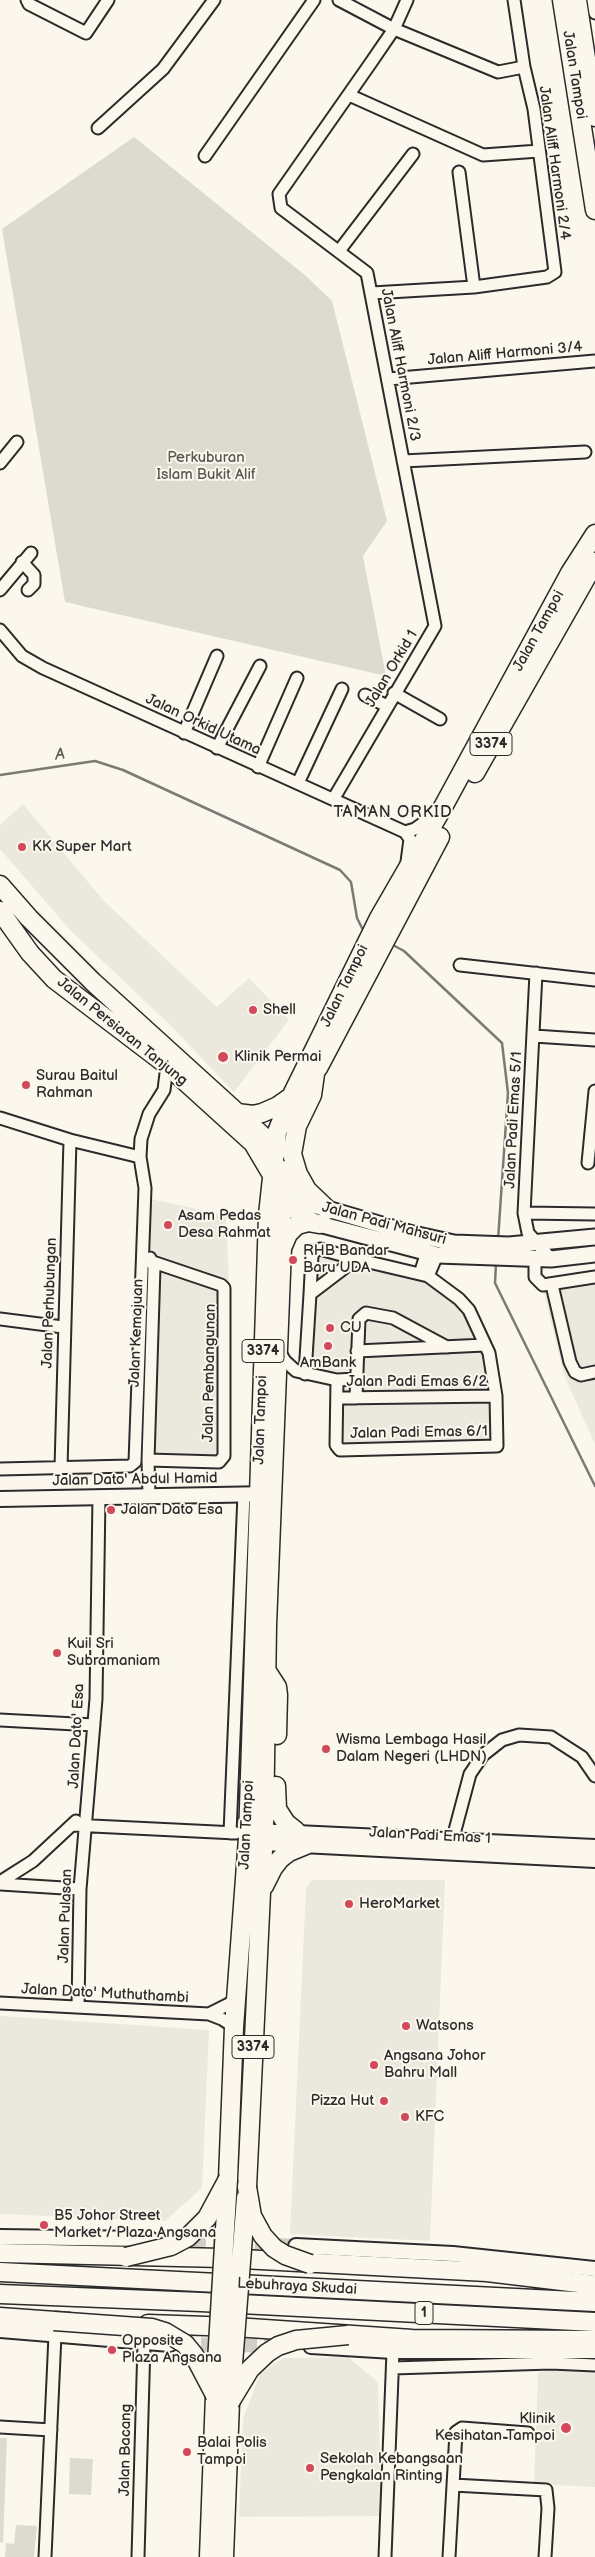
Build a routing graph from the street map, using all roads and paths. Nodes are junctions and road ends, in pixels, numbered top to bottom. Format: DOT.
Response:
graph roads {
  1 [pos="27,0"];
  2 [pos="108,0"];
  3 [pos="214,0"];
  4 [pos="314,0"];
  5 [pos="339,0"];
  6 [pos="407,0"];
  7 [pos="514,0"];
  8 [pos="562,0"];
  9 [pos="577,0"];
  10 [pos="593,0"];
  11 [pos="595,13"];
  12 [pos="394,29"];
  13 [pos="524,67"];
  14 [pos="593,91"];
  15 [pos="349,95"];
  16 [pos="595,118"];
  17 [pos="98,128"];
  18 [pos="539,150"];
  19 [pos="413,154"];
  20 [pos="205,156"];
  21 [pos="459,172"];
  22 [pos="595,210"];
  23 [pos="339,251"];
  24 [pos="474,287"];
  25 [pos="372,292"];
  26 [pos="595,361"];
  27 [pos="388,379"];
  28 [pos="17,442"];
  29 [pos="585,452"];
  30 [pos="403,461"];
  31 [pos="0,463"];
  32 [pos="413,516"];
  33 [pos="595,534"];
  34 [pos="31,553"];
  35 [pos="22,562"];
  36 [pos="595,562"];
  37 [pos="0,590"];
  38 [pos="28,590"];
  39 [pos="0,630"];
  40 [pos="217,656"];
  41 [pos="260,666"];
  42 [pos="297,678"];
  43 [pos="342,689"];
  44 [pos="394,693"];
  45 [pos="366,695"];
  46 [pos="387,706"];
  47 [pos="440,719"];
  48 [pos="184,732"];
  49 [pos="217,748"];
  50 [pos="258,767"];
  51 [pos="298,783"];
  52 [pos="334,798"];
  53 [pos="443,807"];
  54 [pos="405,832"];
  55 [pos="406,874"];
  56 [pos="0,885"];
  57 [pos="0,911"];
  58 [pos="385,922"];
  59 [pos="62,952"];
  60 [pos="368,955"];
  61 [pos="460,965"];
  62 [pos="45,970"];
  63 [pos="536,973"];
  64 [pos="595,980"];
  65 [pos="534,1036"];
  66 [pos="595,1040"];
  67 [pos="167,1065"];
  68 [pos="315,1074"];
  69 [pos="187,1085"];
  70 [pos="164,1090"];
  71 [pos="595,1091"];
  72 [pos="291,1098"];
  73 [pos="237,1113"];
  74 [pos="0,1118"];
  75 [pos="238,1131"];
  76 [pos="70,1140"];
  77 [pos="274,1147"];
  78 [pos="140,1157"];
  79 [pos="588,1163"];
  80 [pos="276,1170"];
  81 [pos="275,1202"];
  82 [pos="524,1213"];
  83 [pos="595,1214"];
  84 [pos="323,1217"];
  85 [pos="592,1237"];
  86 [pos="537,1244"];
  87 [pos="143,1248"];
  88 [pos="282,1248"];
  89 [pos="478,1251"];
  90 [pos="508,1252"];
  91 [pos="432,1254"];
  92 [pos="595,1254"];
  93 [pos="356,1259"];
  94 [pos="535,1259"];
  95 [pos="551,1259"];
  96 [pos="153,1262"];
  97 [pos="424,1275"];
  98 [pos="595,1276"];
  99 [pos="552,1285"];
  100 [pos="310,1294"];
  101 [pos="0,1319"];
  102 [pos="64,1327"];
  103 [pos="276,1345"];
  104 [pos="485,1345"];
  105 [pos="447,1347"];
  106 [pos="357,1351"];
  107 [pos="595,1372"];
  108 [pos="305,1374"];
  109 [pos="356,1379"];
  110 [pos="336,1380"];
  111 [pos="496,1396"];
  112 [pos="337,1398"];
  113 [pos="356,1398"];
  114 [pos="148,1460"];
  115 [pos="60,1468"];
  116 [pos="0,1470"];
  117 [pos="258,1495"];
  118 [pos="99,1496"];
  119 [pos="149,1496"];
  120 [pos="0,1499"];
  121 [pos="266,1671"];
  122 [pos="0,1720"];
  123 [pos="94,1725"];
  124 [pos="595,1776"];
  125 [pos="88,1804"];
  126 [pos="72,1825"];
  127 [pos="86,1827"];
  128 [pos="248,1834"];
  129 [pos="301,1838"];
  130 [pos="451,1847"];
  131 [pos="595,1847"];
  132 [pos="595,1860"];
  133 [pos="0,1883"];
  134 [pos="80,1889"];
  135 [pos="260,1896"];
  136 [pos="236,1998"];
  137 [pos="0,2004"];
  138 [pos="78,2007"];
  139 [pos="209,2014"];
  140 [pos="234,2028"];
  141 [pos="228,2176"];
  142 [pos="247,2182"];
  143 [pos="0,2237"];
  144 [pos="150,2239"];
  145 [pos="296,2246"];
  146 [pos="0,2253"];
  147 [pos="126,2257"];
  148 [pos="223,2258"];
  149 [pos="241,2259"];
  150 [pos="310,2264"];
  151 [pos="595,2269"];
  152 [pos="0,2272"];
  153 [pos="595,2285"];
  154 [pos="0,2294"];
  155 [pos="595,2302"];
  156 [pos="0,2317"];
  157 [pos="595,2322"];
  158 [pos="227,2326"];
  159 [pos="55,2328"];
  160 [pos="0,2330"];
  161 [pos="348,2336"];
  162 [pos="595,2340"];
  163 [pos="144,2343"];
  164 [pos="170,2344"];
  165 [pos="311,2346"];
  166 [pos="393,2352"];
  167 [pos="595,2352"];
  168 [pos="595,2365"];
  169 [pos="392,2368"];
  170 [pos="220,2400"];
  171 [pos="0,2427"];
  172 [pos="51,2430"];
  173 [pos="528,2433"];
  174 [pos="453,2485"];
  175 [pos="45,2557"];
  176 [pos="138,2557"];
  177 [pos="209,2557"];
  178 [pos="224,2557"];
  179 [pos="385,2557"];
  180 [pos="449,2557"];
  181 [pos="545,2557"];
  1 -- 2 [label="street"];
  3 -- 17 [label="street"];
  4 -- 20 [label="street"];
  5 -- 12 [label="street"];
  6 -- 12 [label="street, Jalan Aliff Harmoni 2/3"];
  7 -- 13 [label="street, Jalan Aliff Harmoni 2/4"];
  8 -- 22 [label="main road, Jalan Tampoi"];
  9 -- 14 [label="main road, Jalan Tampoi"];
  10 -- 11 [label="street"];
  12 -- 13 [label="street"];
  12 -- 15 [label="street, Jalan Aliff Harmoni 2/3"];
  13 -- 18 [label="street, Jalan Aliff Harmoni 2/4"];
  14 -- 16 [label="main road, Jalan Tampoi"];
  15 -- 18 [label="street"];
  15 -- 23 [label="street, Jalan Aliff Harmoni 2/3"];
  18 -- 24 [label="street, Jalan Aliff Harmoni 2/4"];
  19 -- 23 [label="street"];
  21 -- 24 [label="street"];
  23 -- 25 [label="street, Jalan Aliff Harmoni 2/3"];
  24 -- 25 [label="street"];
  25 -- 27 [label="street, Jalan Aliff Harmoni 2/3"];
  26 -- 27 [label="street, Jalan Aliff Harmoni 3/4"];
  27 -- 30 [label="street, Jalan Aliff Harmoni 2/3"];
  28 -- 31 [label="street"];
  29 -- 30 [label="street"];
  30 -- 32 [label="street, Jalan Aliff Harmoni 2/3"];
  32 -- 44 [label="street, Jalan Orkid 1"];
  33 -- 53 [label="main road, Jalan Tampoi / 3374"];
  34 -- 35 [label="street"];
  35 -- 37 [label="street"];
  35 -- 38 [label="street"];
  36 -- 58 [label="main road, Jalan Tampoi / 3374"];
  39 -- 48 [label="street, Jalan Orkid Utama"];
  40 -- 48 [label="street"];
  41 -- 49 [label="street"];
  42 -- 50 [label="street"];
  43 -- 51 [label="street"];
  44 -- 46 [label="street, Jalan Orkid 1"];
  44 -- 47 [label="street"];
  45 -- 46 [label="street"];
  46 -- 52 [label="street, Jalan Orkid 1"];
  48 -- 49 [label="street, Jalan Orkid Utama"];
  49 -- 50 [label="street, Jalan Orkid Utama"];
  50 -- 51 [label="street, Jalan Orkid Utama"];
  51 -- 52 [label="street, Jalan Orkid Utama"];
  52 -- 54 [label="street, Jalan Orkid Utama"];
  53 -- 54 [label="street"];
  53 -- 55 [label="main road, Jalan Tampoi / 3374"];
  54 -- 55 [label="street"];
  55 -- 58 [label="main road, Jalan Tampoi / 3374"];
  56 -- 59 [label="main road, Jalan Persiaran Tanjung"];
  57 -- 62 [label="main road, Jalan Persiaran Tanjung"];
  58 -- 60 [label="main road, Jalan Tampoi / 3374"];
  59 -- 62 [label="main road"];
  59 -- 73 [label="main road, Jalan Persiaran Tanjung"];
  60 -- 68 [label="main road, Jalan Tampoi / 3374"];
  60 -- 72 [label="main road, Jalan Tampoi / 3374"];
  61 -- 63 [label="street"];
  62 -- 67 [label="main road, Jalan Persiaran Tanjung"];
  63 -- 64 [label="street"];
  63 -- 65 [label="street, Jalan Padi Emas 5/1"];
  65 -- 66 [label="street"];
  65 -- 82 [label="street, Jalan Padi Emas 5/1"];
  67 -- 69 [label="main road, Jalan Persiaran Tanjung"];
  67 -- 70 [label="street"];
  68 -- 80 [label="main road, Jalan Tampoi / 3374"];
  68 -- 84 [label="main road"];
  69 -- 70 [label="street"];
  69 -- 75 [label="main road, Jalan Persiaran Tanjung"];
  70 -- 78 [label="street"];
  71 -- 79 [label="street"];
  72 -- 73 [label="main road"];
  72 -- 77 [label="main road, Jalan Tampoi / 3374"];
  73 -- 77 [label="main road, Jalan Persiaran Tanjung"];
  74 -- 76 [label="street"];
  75 -- 80 [label="main road, Jalan Persiaran Tanjung"];
  75 -- 81 [label="main road"];
  76 -- 78 [label="street"];
  76 -- 102 [label="street, Jalan Perhubungan"];
  77 -- 80 [label="main road, Jalan Tampoi / 3374"];
  78 -- 87 [label="street"];
  80 -- 81 [label="main road, Jalan Tampoi / 3374"];
  80 -- 84 [label="main road, Jalan Padi Mahsuri"];
  81 -- 84 [label="main road, Jalan Padi Mahsuri"];
  81 -- 88 [label="main road, Jalan Tampoi / 3374"];
  81 -- 117 [label="main road, Jalan Tampoi / 3374"];
  82 -- 83 [label="street"];
  82 -- 86 [label="street, Jalan Padi Emas 5/1"];
  84 -- 88 [label="main road"];
  84 -- 89 [label="main road, Jalan Padi Mahsuri"];
  84 -- 91 [label="main road, Jalan Padi Mahsuri"];
  85 -- 86 [label="main road, Jalan Padi Mahsuri"];
  86 -- 90 [label="main road, Jalan Padi Mahsuri"];
  86 -- 95 [label="street, Jalan Padi Emas 5/1"];
  87 -- 96 [label="street, Jalan Kemajuan"];
  87 -- 115 [label="street"];
  88 -- 103 [label="main road, Jalan Tampoi / 3374"];
  89 -- 90 [label="main road, Jalan Padi Mahsuri"];
  89 -- 91 [label="main road, Jalan Padi Mahsuri"];
  90 -- 94 [label="main road, Jalan Padi Mahsuri"];
  91 -- 97 [label="street"];
  92 -- 95 [label="main road, Jalan Padi Mahsuri"];
  93 -- 97 [label="street, Jalan Padi Emas 6/1"];
  93 -- 100 [label="street"];
  93 -- 100 [label="street, Jalan Padi Emas 6/1"];
  94 -- 95 [label="main road, Jalan Padi Mahsuri"];
  94 -- 99 [label="street"];
  96 -- 114 [label="street, Jalan Kemajuan"];
  96 -- 114 [label="street, Jalan Pembangunan"];
  97 -- 104 [label="street, Jalan Padi Emas 6/1"];
  98 -- 99 [label="street"];
  99 -- 107 [label="street"];
  100 -- 108 [label="street, Jalan Padi Emas 6/1"];
  101 -- 102 [label="street"];
  102 -- 115 [label="street, Jalan Perhubungan"];
  103 -- 108 [label="street"];
  103 -- 117 [label="main road, Jalan Tampoi / 3374"];
  104 -- 105 [label="street"];
  104 -- 111 [label="street, Jalan Padi Emas 6/1"];
  105 -- 106 [label="street"];
  105 -- 106 [label="street"];
  106 -- 109 [label="street"];
  108 -- 110 [label="street"];
  109 -- 110 [label="street"];
  109 -- 113 [label="street"];
  110 -- 112 [label="street, Jalan Padi Emas 6/1"];
  111 -- 112 [label="street, Jalan Padi Emas 6/1"];
  111 -- 113 [label="street, Jalan Padi Emas 6/2"];
  112 -- 113 [label="street, Jalan Padi Emas 6/2"];
  114 -- 119 [label="street, Jalan Kemajuan"];
  115 -- 116 [label="street"];
  117 -- 119 [label="street, Jalan Dato' Abdul Hamid"];
  117 -- 121 [label="main road, Jalan Tampoi / 3374"];
  117 -- 128 [label="main road, Jalan Tampoi / 3374"];
  118 -- 119 [label="street, Jalan Dato' Abdul Hamid"];
  118 -- 120 [label="street, Jalan Dato' Abdul Hamid"];
  118 -- 123 [label="street, Jalan Dato' Esa"];
  121 -- 128 [label="main road, Jalan Tampoi / 3374"];
  121 -- 129 [label="main road"];
  122 -- 123 [label="street"];
  123 -- 125 [label="street, Jalan Dato' Esa"];
  124 -- 130 [label="street"];
  125 -- 126 [label="street"];
  125 -- 127 [label="street, Jalan Dato' Esa"];
  126 -- 127 [label="street"];
  126 -- 133 [label="street"];
  127 -- 128 [label="street"];
  127 -- 134 [label="street, Jalan Pulasan"];
  128 -- 129 [label="street, Jalan Padi Emas 1"];
  128 -- 135 [label="main road, Jalan Tampoi / 3374"];
  128 -- 136 [label="main road, Jalan Tampoi / 3374"];
  129 -- 130 [label="street, Jalan Padi Emas 1"];
  129 -- 135 [label="main road"];
  130 -- 131 [label="street, Jalan Padi Emas 1"];
  130 -- 132 [label="street, Jalan Padi Emas 1"];
  133 -- 134 [label="street"];
  134 -- 138 [label="street, Jalan Pulasan"];
  135 -- 142 [label="main road, Jalan Tampoi / 3374"];
  136 -- 139 [label="street, Jalan Dato' Muthuthambi"];
  136 -- 140 [label="main road, Jalan Tampoi / 3374"];
  137 -- 138 [label="street, Jalan Dato' Muthuthambi"];
  138 -- 139 [label="street, Jalan Dato' Muthuthambi"];
  139 -- 140 [label="street, Jalan Dato' Muthuthambi"];
  140 -- 141 [label="main road, Jalan Tampoi / 3374"];
  141 -- 147 [label="main road, bridge"];
  141 -- 148 [label="main road, Jalan Tampoi / 3374, bridge"];
  142 -- 149 [label="main road, Jalan Tampoi / 3374, bridge"];
  142 -- 150 [label="main road, bridge"];
  143 -- 144 [label="street"];
  145 -- 151 [label="street"];
  146 -- 147 [label="main road"];
  147 -- 148 [label="main road, bridge"];
  148 -- 149 [label="main road"];
  148 -- 158 [label="main road, Jalan Tampoi / 3374, bridge"];
  149 -- 150 [label="main road, bridge"];
  149 -- 158 [label="main road, Jalan Tampoi / 3374, bridge"];
  150 -- 153 [label="main road"];
  152 -- 155 [label="main road, Lebuhraya Skudai / 1"];
  154 -- 157 [label="main road, Lebuhraya Skudai / 1"];
  156 -- 159 [label="main road"];
  158 -- 159 [label="main road, bridge"];
  158 -- 161 [label="main road, bridge"];
  158 -- 170 [label="main road, 3374, bridge"];
  159 -- 160 [label="street"];
  159 -- 163 [label="street"];
  159 -- 170 [label="main road, bridge"];
  159 -- 172 [label="street"];
  161 -- 162 [label="main road"];
  161 -- 170 [label="main road, bridge"];
  163 -- 164 [label="street"];
  163 -- 176 [label="street, Jalan Bacang"];
  165 -- 166 [label="street"];
  166 -- 167 [label="street"];
  166 -- 169 [label="street"];
  168 -- 169 [label="street"];
  169 -- 179 [label="street"];
  170 -- 177 [label="main road, 3374"];
  170 -- 178 [label="main road, 3374"];
  171 -- 172 [label="street"];
  172 -- 175 [label="street"];
  173 -- 174 [label="street"];
  174 -- 180 [label="street"];
  174 -- 181 [label="street"];
}
